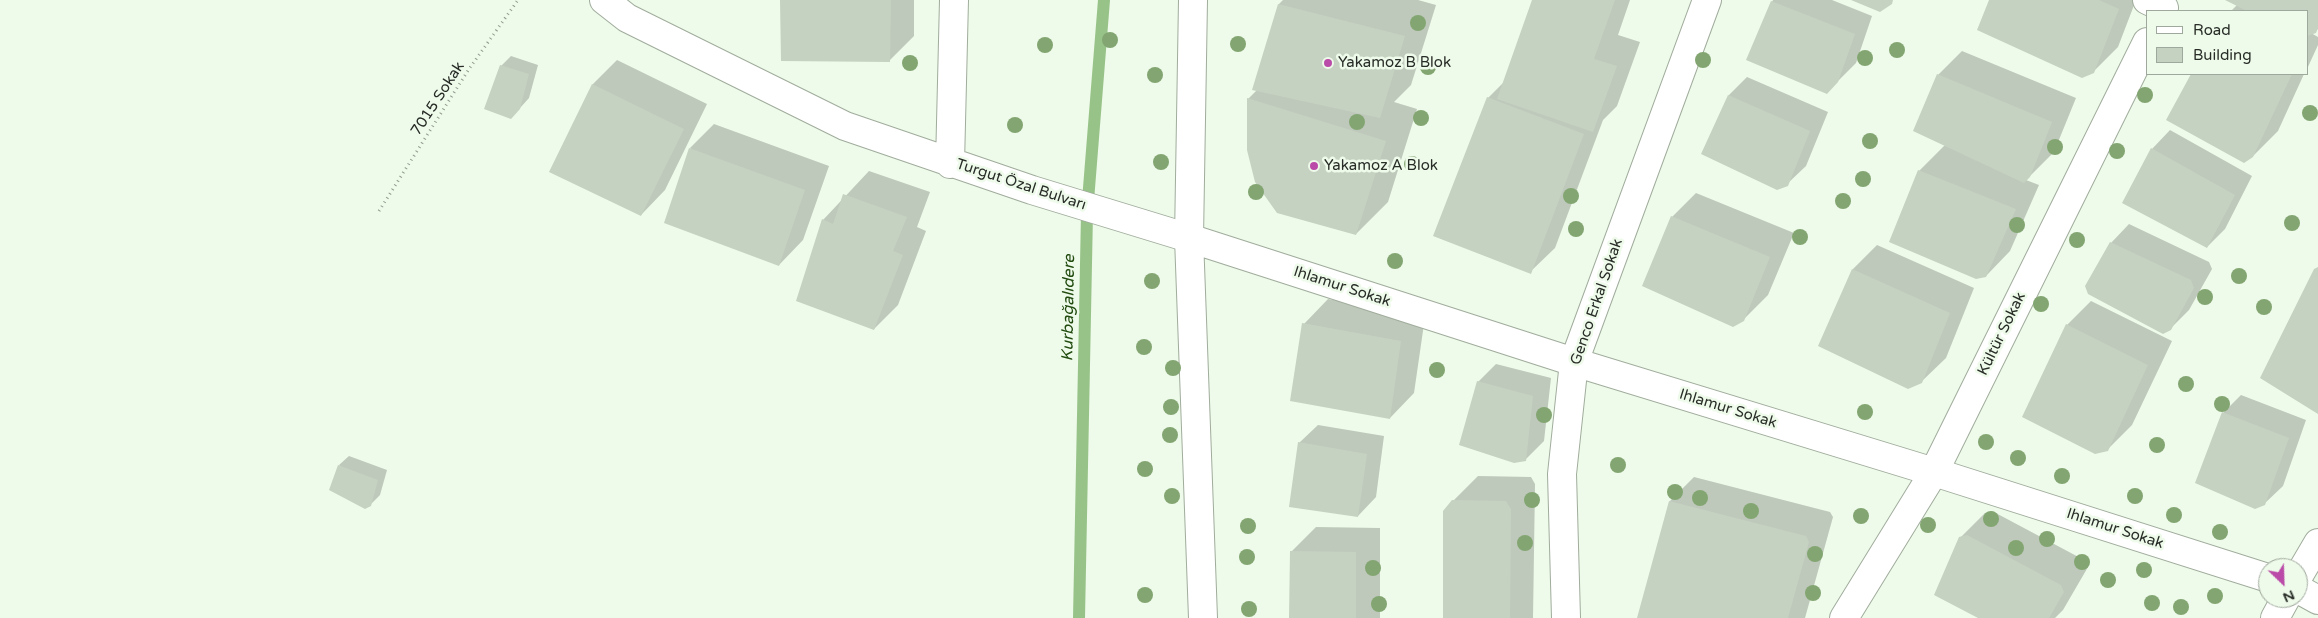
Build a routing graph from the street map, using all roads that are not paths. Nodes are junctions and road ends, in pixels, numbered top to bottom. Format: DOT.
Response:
graph roads {
  1 [pos="604,0"];
  2 [pos="954,0"];
  3 [pos="1192,0"];
  4 [pos="1707,0"];
  5 [pos="2146,44"];
  6 [pos="950,164"];
  7 [pos="1189,238"];
  8 [pos="1574,362"];
  9 [pos="1934,472"];
  10 [pos="2318,543"];
  11 [pos="2308,560"];
  12 [pos="2258,575"];
  13 [pos="1203,618"];
  14 [pos="1566,618"];
  15 [pos="1844,618"];
  1 -- 6 [label="street"];
  2 -- 6 [label="street, Turgut Özal Bulvarı"];
  3 -- 7 [label="street"];
  4 -- 8 [label="street, Genco Erkal Sokak"];
  5 -- 9 [label="street, Kültür Sokak"];
  6 -- 7 [label="street, Turgut Özal Bulvarı"];
  7 -- 8 [label="street, Ihlamur Sokak"];
  7 -- 13 [label="street"];
  8 -- 9 [label="street, Ihlamur Sokak"];
  8 -- 14 [label="street, Genco Erkal Sokak"];
  9 -- 12 [label="street, Ihlamur Sokak"];
  9 -- 15 [label="street, Kültür Sokak"];
  10 -- 11 [label="street"];
}
